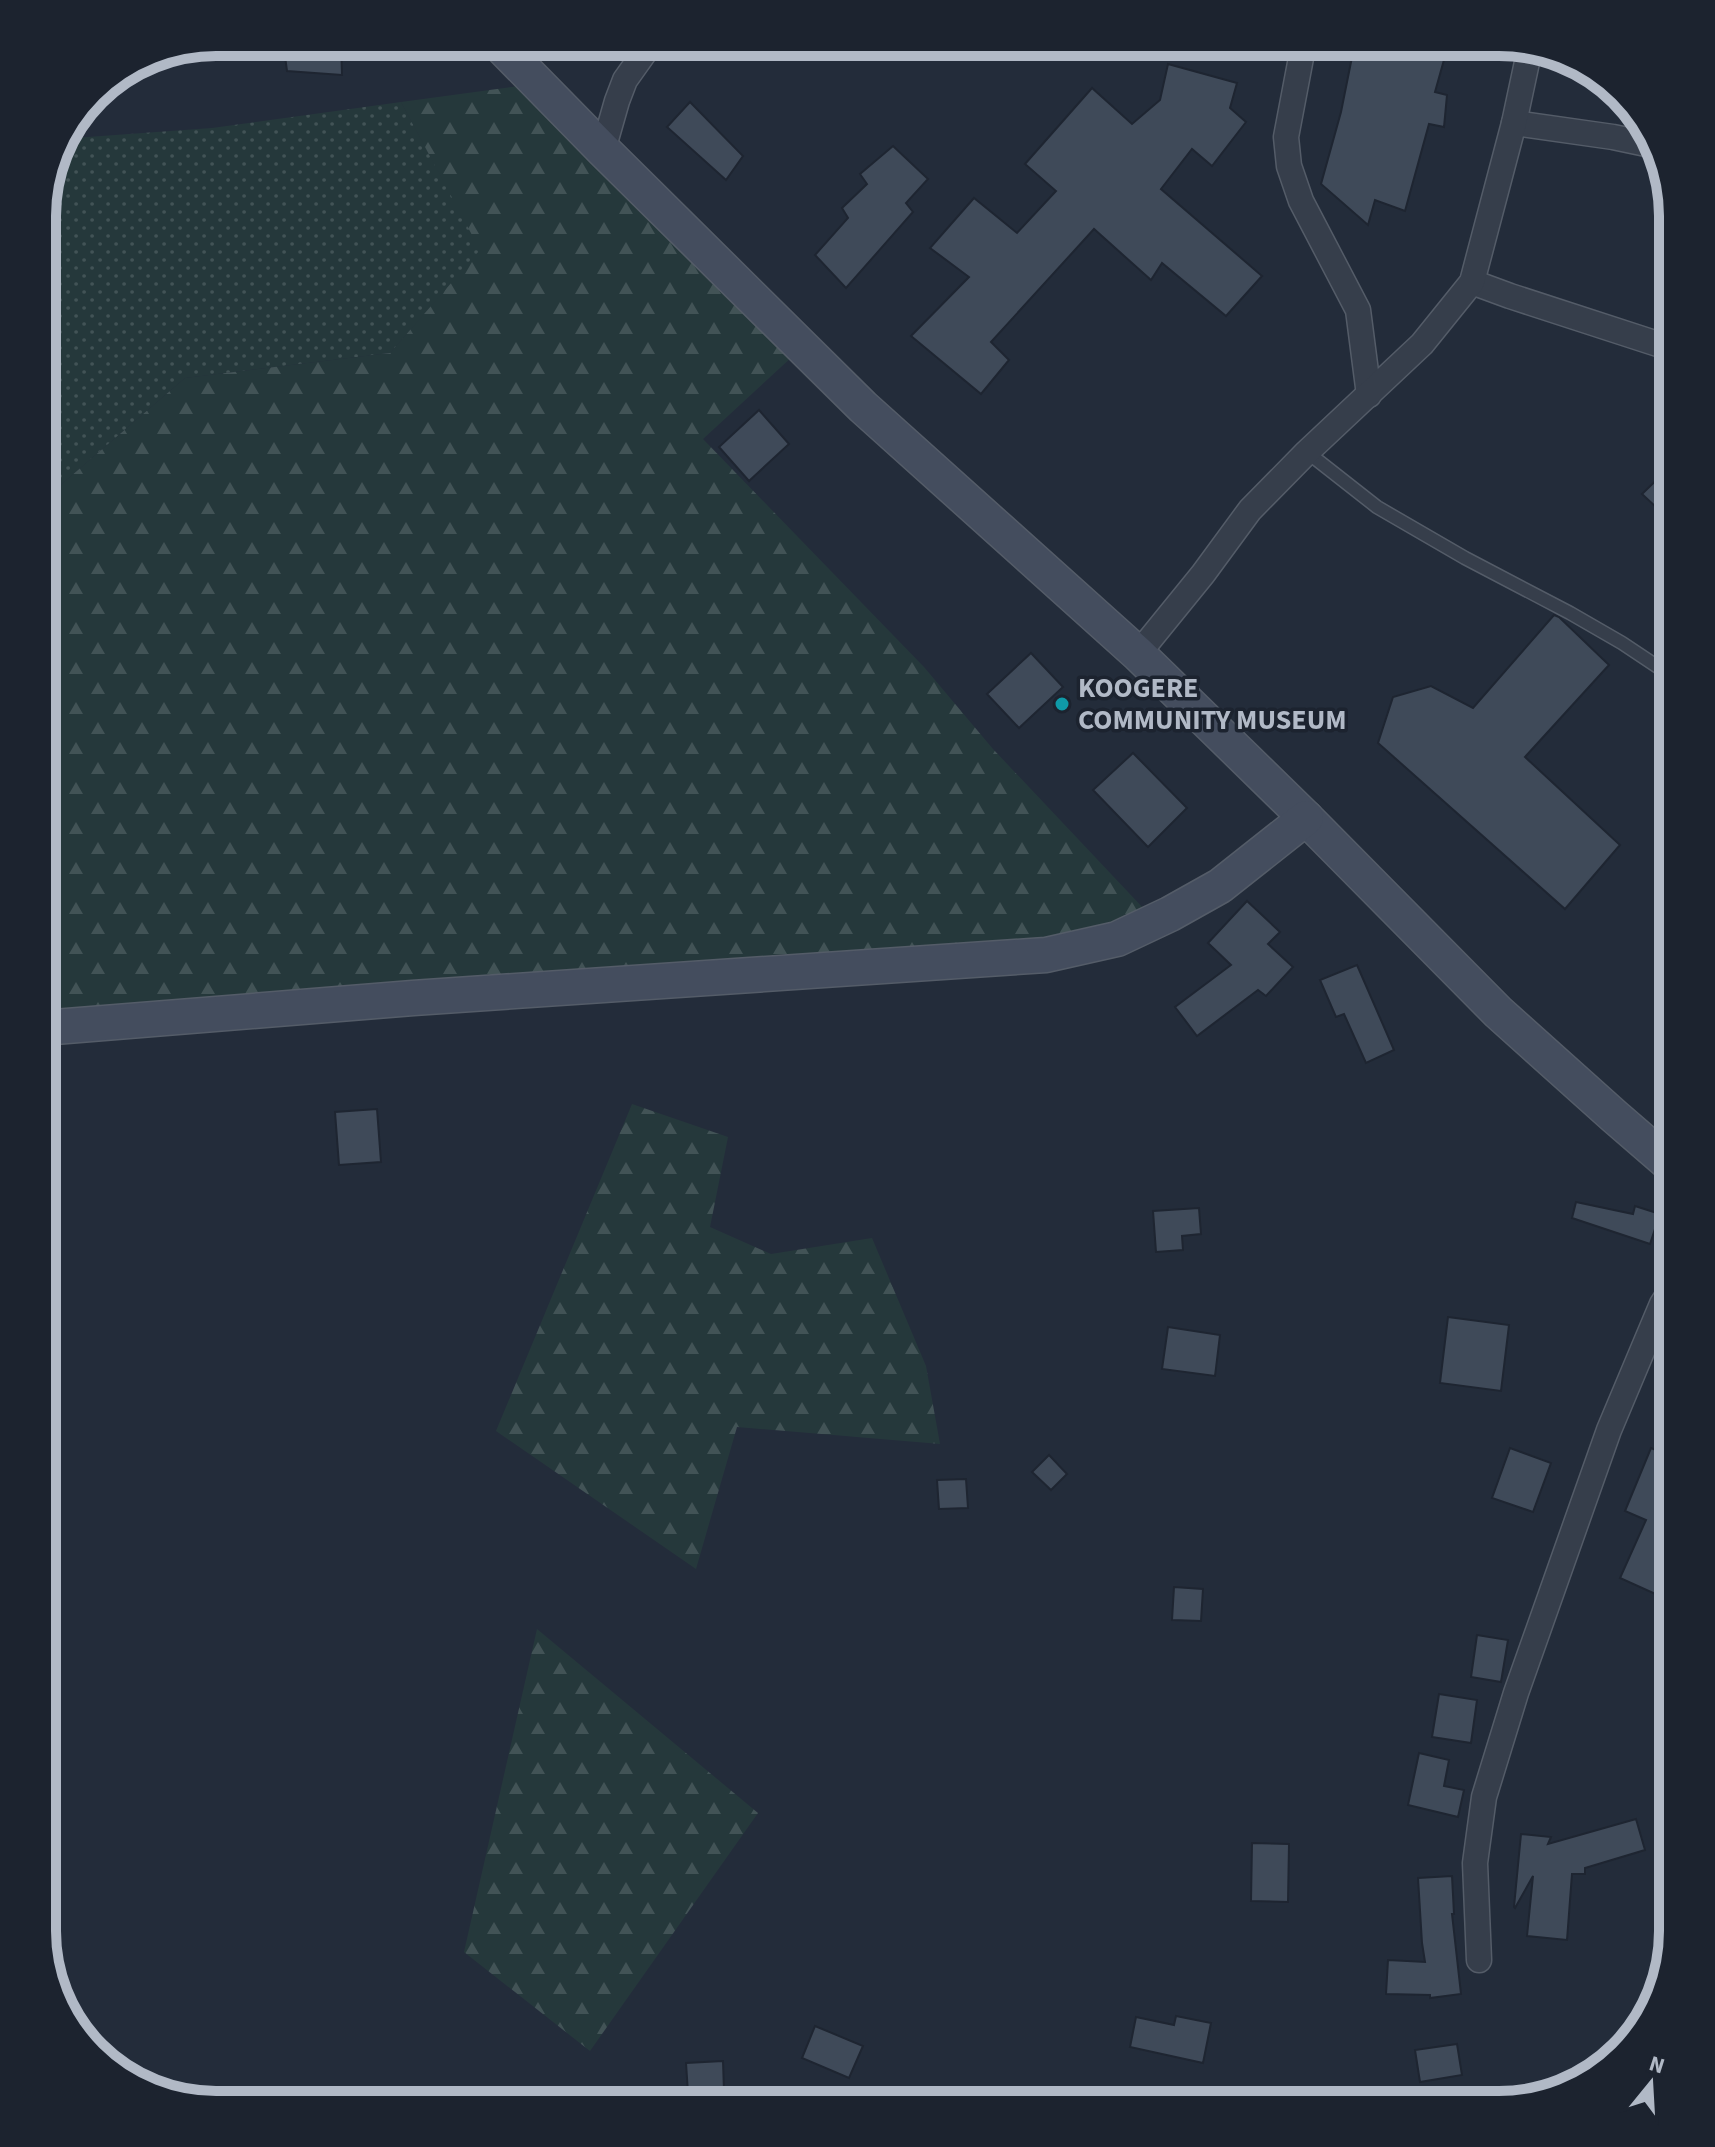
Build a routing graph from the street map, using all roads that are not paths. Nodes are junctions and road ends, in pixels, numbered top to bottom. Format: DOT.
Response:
graph roads {
  1 [pos="511,56"];
  2 [pos="642,56"];
  3 [pos="1301,56"];
  4 [pos="1528,59"];
  5 [pos="1514,123"];
  6 [pos="1641,143"];
  7 [pos="603,150"];
  8 [pos="1472,282"];
  9 [pos="1659,344"];
  10 [pos="1369,395"];
  11 [pos="1307,452"];
  12 [pos="1138,654"];
  13 [pos="1659,668"];
  14 [pos="1306,818"];
  15 [pos="56,1027"];
  16 [pos="1659,1155"];
  17 [pos="1659,1311"];
  18 [pos="1479,1960"];
  1 -- 7 [label="street"];
  2 -- 7 [label="street"];
  3 -- 10 [label="street"];
  4 -- 5 [label="street"];
  5 -- 6 [label="street"];
  5 -- 8 [label="street"];
  7 -- 12 [label="street"];
  8 -- 9 [label="street"];
  8 -- 10 [label="street"];
  10 -- 11 [label="street"];
  11 -- 12 [label="street"];
  11 -- 13 [label="lane"];
  12 -- 14 [label="street"];
  14 -- 15 [label="street"];
  14 -- 16 [label="street"];
  17 -- 18 [label="street"];
}
